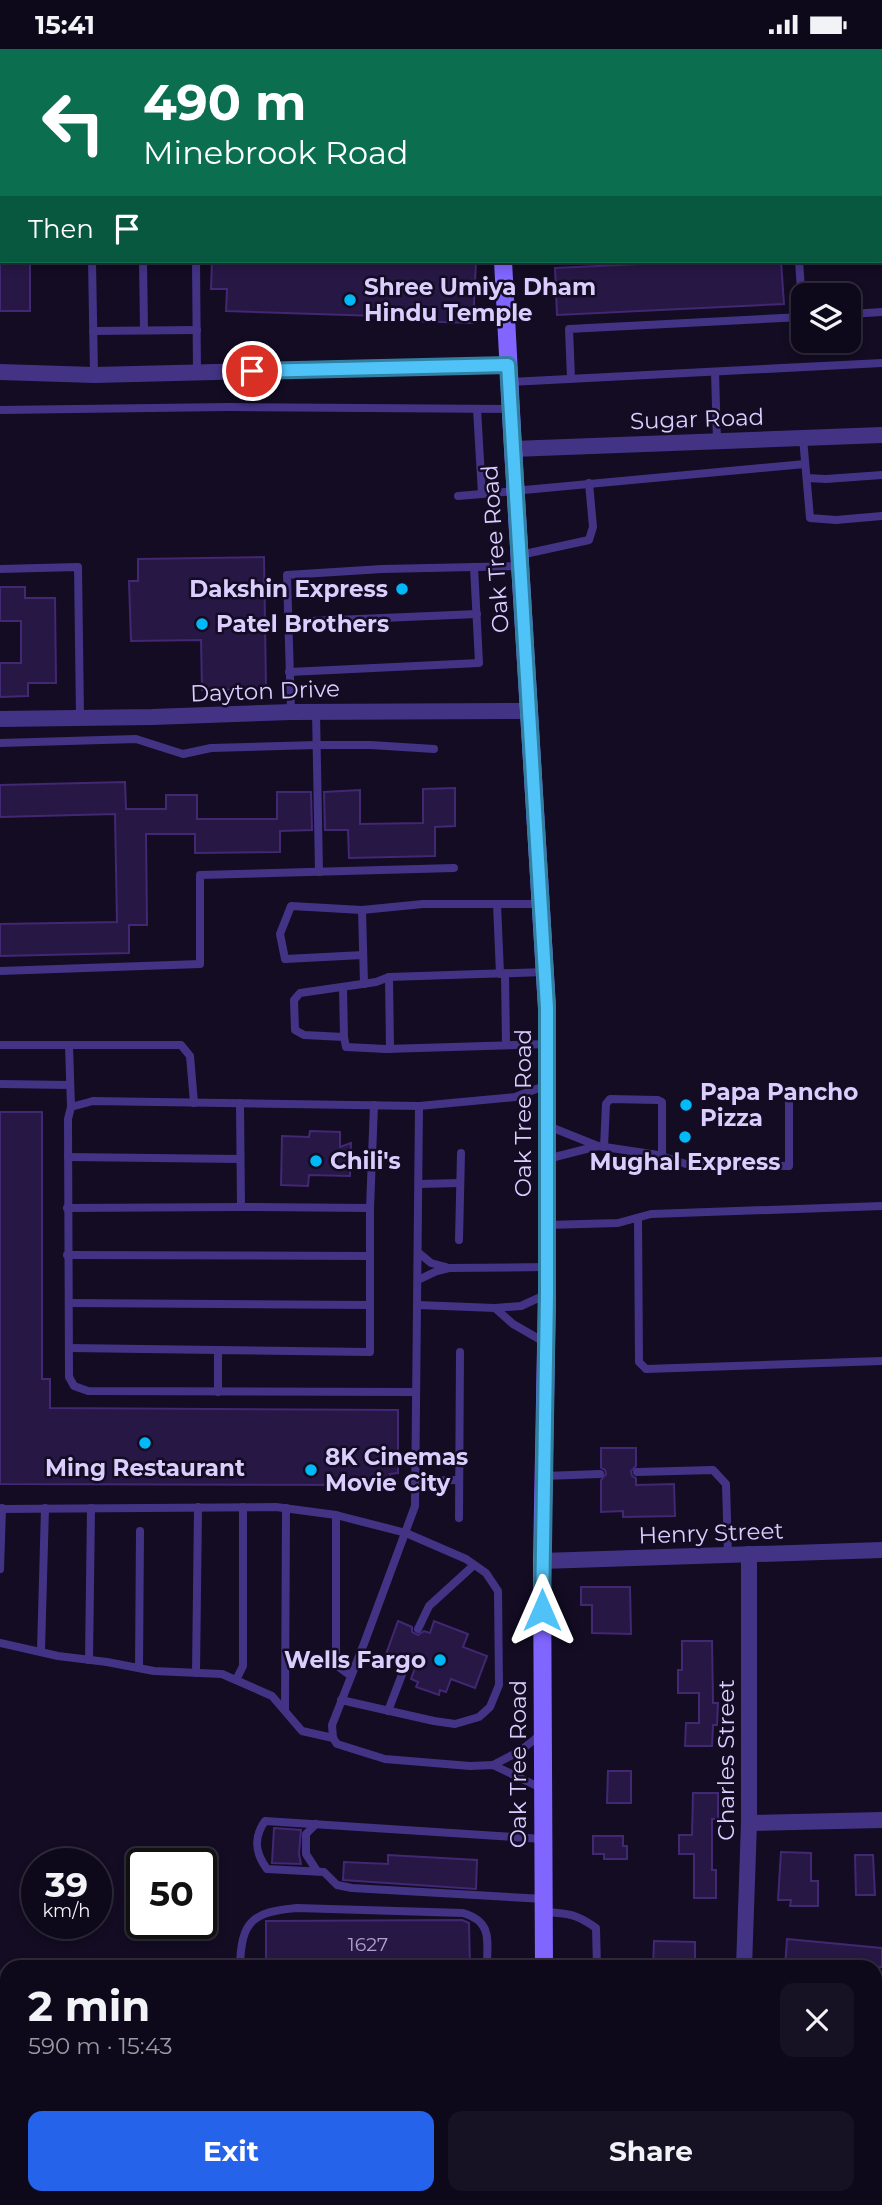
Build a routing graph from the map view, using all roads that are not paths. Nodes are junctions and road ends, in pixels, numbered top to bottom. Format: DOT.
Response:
graph roads {
  1 [pos="92,263"];
  2 [pos="143,263"];
  3 [pos="195,263"];
  4 [pos="503,263"];
  5 [pos="799,263"];
  6 [pos="801,283"];
  7 [pos="882,312"];
  8 [pos="861,313"];
  9 [pos="791,318"];
  10 [pos="144,330"];
  11 [pos="197,330"];
  12 [pos="93,331"];
  13 [pos="882,363"];
  14 [pos="0,372"];
  15 [pos="197,372"];
  16 [pos="715,372"];
  17 [pos="509,373"];
  18 [pos="94,375"];
  19 [pos="571,378"];
  20 [pos="477,409"];
  21 [pos="512,409"];
  22 [pos="0,411"];
  23 [pos="882,435"];
  24 [pos="803,438"];
  25 [pos="717,441"];
  26 [pos="513,449"];
  27 [pos="805,464"];
  28 [pos="882,475"];
  29 [pos="807,478"];
  30 [pos="589,483"];
  31 [pos="516,492"];
  32 [pos="482,494"];
  33 [pos="458,496"];
  34 [pos="882,516"];
  35 [pos="520,560"];
  36 [pos="474,567"];
  37 [pos="0,569"];
  38 [pos="477,614"];
  39 [pos="288,622"];
  40 [pos="289,672"];
  41 [pos="530,711"];
  42 [pos="291,712"];
  43 [pos="316,712"];
  44 [pos="80,717"];
  45 [pos="0,719"];
  46 [pos="0,743"];
  47 [pos="317,745"];
  48 [pos="434,749"];
  49 [pos="454,868"];
  50 [pos="319,872"];
  51 [pos="497,904"];
  52 [pos="541,904"];
  53 [pos="362,910"];
  54 [pos="363,955"];
  55 [pos="0,971"];
  56 [pos="545,972"];
  57 [pos="503,974"];
  58 [pos="389,977"];
  59 [pos="364,984"];
  60 [pos="344,987"];
  61 [pos="344,1037"];
  62 [pos="547,1044"];
  63 [pos="0,1045"];
  64 [pos="69,1045"];
  65 [pos="506,1045"];
  66 [pos="390,1049"];
  67 [pos="0,1084"];
  68 [pos="70,1085"];
  69 [pos="547,1085"];
  70 [pos="789,1089"];
  71 [pos="194,1103"];
  72 [pos="240,1103"];
  73 [pos="374,1105"];
  74 [pos="419,1106"];
  75 [pos="71,1107"];
  76 [pos="547,1125"];
  77 [pos="601,1146"];
  78 [pos="461,1153"];
  79 [pos="68,1157"];
  80 [pos="662,1157"];
  81 [pos="240,1159"];
  82 [pos="547,1159"];
  83 [pos="460,1183"];
  84 [pos="419,1184"];
  85 [pos="882,1206"];
  86 [pos="241,1207"];
  87 [pos="67,1208"];
  88 [pos="370,1208"];
  89 [pos="638,1218"];
  90 [pos="547,1225"];
  91 [pos="460,1240"];
  92 [pos="419,1253"];
  93 [pos="67,1255"];
  94 [pos="370,1256"];
  95 [pos="547,1267"];
  96 [pos="449,1268"];
  97 [pos="418,1280"];
  98 [pos="547,1294"];
  99 [pos="69,1303"];
  100 [pos="370,1305"];
  101 [pos="418,1305"];
  102 [pos="495,1308"];
  103 [pos="546,1343"];
  104 [pos="69,1348"];
  105 [pos="218,1350"];
  106 [pos="460,1352"];
  107 [pos="882,1361"];
  108 [pos="218,1392"];
  109 [pos="416,1392"];
  110 [pos="636,1472"];
  111 [pos="600,1474"];
  112 [pos="544,1476"];
  113 [pos="459,1480"];
  114 [pos="415,1481"];
  115 [pos="198,1507"];
  116 [pos="243,1507"];
  117 [pos="45,1508"];
  118 [pos="91,1508"];
  119 [pos="286,1508"];
  120 [pos="1,1509"];
  121 [pos="336,1515"];
  122 [pos="459,1518"];
  123 [pos="139,1531"];
  124 [pos="406,1533"];
  125 [pos="882,1550"];
  126 [pos="749,1554"];
  127 [pos="728,1555"];
  128 [pos="542,1561"];
  129 [pos="474,1565"];
  130 [pos="0,1569"];
  131 [pos="418,1629"];
  132 [pos="0,1643"];
  133 [pos="41,1651"];
  134 [pos="89,1660"];
  135 [pos="406,1664"];
  136 [pos="139,1668"];
  137 [pos="196,1673"];
  138 [pos="351,1676"];
  139 [pos="236,1680"];
  140 [pos="341,1700"];
  141 [pos="285,1710"];
  142 [pos="388,1711"];
  143 [pos="543,1733"];
  144 [pos="332,1738"];
  145 [pos="493,1765"];
  146 [pos="543,1789"];
  147 [pos="882,1820"];
  148 [pos="749,1823"];
  149 [pos="316,1824"];
  150 [pos="543,1839"];
  151 [pos="317,1871"];
  152 [pos="544,1906"];
  153 [pos="240,1960"];
  154 [pos="486,1960"];
  155 [pos="544,1960"];
  156 [pos="597,1960"];
  157 [pos="744,1960"];
  1 -- 12 [label="lane"];
  2 -- 10 [label="lane"];
  3 -- 11 [label="lane"];
  4 -- 17 [label="main road, Oak Tree Road"];
  5 -- 6 [label="lane"];
  7 -- 8 [label="lane"];
  9 -- 19 [label="lane"];
  10 -- 11 [label="lane"];
  10 -- 12 [label="lane"];
  11 -- 15 [label="lane"];
  12 -- 18 [label="lane"];
  13 -- 16 [label="lane"];
  14 -- 18 [label="street"];
  15 -- 17 [label="street"];
  15 -- 18 [label="street"];
  16 -- 19 [label="lane"];
  16 -- 25 [label="lane"];
  17 -- 19 [label="lane"];
  17 -- 21 [label="main road, Oak Tree Road"];
  20 -- 21 [label="lane"];
  20 -- 22 [label="lane"];
  20 -- 32 [label="lane"];
  21 -- 26 [label="main road, Oak Tree Road"];
  23 -- 24 [label="street, Sugar Road"];
  24 -- 25 [label="street, Sugar Road"];
  24 -- 27 [label="lane"];
  25 -- 26 [label="street, Sugar Road"];
  26 -- 31 [label="main road, Oak Tree Road"];
  27 -- 29 [label="lane"];
  27 -- 30 [label="lane"];
  28 -- 29 [label="lane"];
  29 -- 34 [label="lane"];
  30 -- 31 [label="lane"];
  30 -- 35 [label="lane"];
  31 -- 32 [label="lane"];
  31 -- 35 [label="main road, Oak Tree Road"];
  32 -- 33 [label="lane"];
  35 -- 36 [label="lane"];
  35 -- 41 [label="main road, Oak Tree Road"];
  36 -- 38 [label="lane"];
  36 -- 39 [label="lane"];
  37 -- 44 [label="lane"];
  38 -- 39 [label="lane"];
  38 -- 40 [label="lane"];
  39 -- 40 [label="lane"];
  40 -- 42 [label="lane"];
  41 -- 43 [label="street, Dayton Drive"];
  41 -- 52 [label="main road, Oak Tree Road"];
  42 -- 43 [label="street, Dayton Drive"];
  42 -- 44 [label="street, Dayton Drive"];
  43 -- 47 [label="lane"];
  44 -- 45 [label="street, Dayton Drive"];
  46 -- 47 [label="lane"];
  47 -- 48 [label="lane"];
  47 -- 50 [label="lane"];
  49 -- 50 [label="lane"];
  50 -- 55 [label="lane"];
  51 -- 52 [label="lane"];
  51 -- 53 [label="lane"];
  51 -- 57 [label="lane"];
  52 -- 56 [label="main road, Oak Tree Road"];
  53 -- 54 [label="lane"];
  53 -- 54 [label="lane"];
  54 -- 59 [label="lane"];
  56 -- 57 [label="lane"];
  56 -- 62 [label="main road, Oak Tree Road"];
  57 -- 58 [label="lane"];
  57 -- 65 [label="lane"];
  58 -- 59 [label="lane"];
  58 -- 66 [label="lane"];
  59 -- 60 [label="lane"];
  60 -- 61 [label="lane"];
  60 -- 61 [label="lane"];
  61 -- 66 [label="lane"];
  62 -- 65 [label="lane"];
  62 -- 69 [label="main road, Oak Tree Road"];
  63 -- 64 [label="lane"];
  64 -- 68 [label="lane"];
  64 -- 71 [label="lane"];
  65 -- 66 [label="lane"];
  67 -- 68 [label="lane"];
  68 -- 75 [label="lane"];
  69 -- 74 [label="lane"];
  69 -- 76 [label="main road, Oak Tree Road"];
  70 -- 80 [label="lane"];
  71 -- 72 [label="lane"];
  71 -- 75 [label="lane"];
  72 -- 73 [label="lane"];
  72 -- 81 [label="lane"];
  73 -- 74 [label="lane"];
  73 -- 88 [label="lane"];
  74 -- 84 [label="lane"];
  75 -- 79 [label="lane"];
  76 -- 77 [label="lane"];
  76 -- 82 [label="main road, Oak Tree Road"];
  77 -- 80 [label="lane"];
  77 -- 80 [label="lane"];
  77 -- 82 [label="lane"];
  78 -- 83 [label="lane"];
  79 -- 81 [label="lane"];
  79 -- 87 [label="lane"];
  81 -- 86 [label="lane"];
  82 -- 90 [label="main road, Oak Tree Road"];
  83 -- 84 [label="lane"];
  83 -- 91 [label="lane"];
  84 -- 92 [label="lane"];
  85 -- 89 [label="lane"];
  86 -- 87 [label="lane"];
  86 -- 88 [label="lane"];
  87 -- 93 [label="lane"];
  88 -- 94 [label="lane"];
  89 -- 90 [label="lane"];
  89 -- 107 [label="lane"];
  90 -- 95 [label="main road, Oak Tree Road"];
  92 -- 96 [label="lane"];
  92 -- 97 [label="lane"];
  93 -- 94 [label="lane"];
  93 -- 99 [label="lane"];
  94 -- 100 [label="lane"];
  95 -- 96 [label="lane"];
  95 -- 98 [label="main road, Oak Tree Road"];
  96 -- 97 [label="lane"];
  97 -- 101 [label="lane"];
  98 -- 102 [label="lane"];
  98 -- 103 [label="main road, Oak Tree Road"];
  99 -- 100 [label="lane"];
  99 -- 104 [label="lane"];
  100 -- 105 [label="lane"];
  101 -- 102 [label="lane"];
  101 -- 109 [label="lane"];
  102 -- 103 [label="lane"];
  103 -- 112 [label="main road, Oak Tree Road"];
  104 -- 105 [label="lane"];
  104 -- 108 [label="lane"];
  105 -- 108 [label="lane"];
  106 -- 113 [label="lane"];
  108 -- 109 [label="lane"];
  109 -- 114 [label="lane"];
  110 -- 127 [label="lane"];
  111 -- 112 [label="lane"];
  112 -- 128 [label="main road, Oak Tree Road"];
  113 -- 114 [label="lane"];
  113 -- 122 [label="lane"];
  114 -- 124 [label="lane"];
  115 -- 116 [label="lane"];
  115 -- 118 [label="lane"];
  115 -- 137 [label="lane"];
  116 -- 119 [label="lane"];
  116 -- 139 [label="lane"];
  117 -- 118 [label="lane"];
  117 -- 120 [label="lane"];
  117 -- 133 [label="lane"];
  118 -- 134 [label="lane"];
  119 -- 121 [label="lane"];
  119 -- 141 [label="lane"];
  120 -- 130 [label="lane"];
  121 -- 124 [label="lane"];
  121 -- 138 [label="lane"];
  123 -- 136 [label="lane"];
  124 -- 129 [label="lane"];
  124 -- 138 [label="lane"];
  125 -- 126 [label="street, Henry Street"];
  126 -- 127 [label="street, Henry Street"];
  126 -- 148 [label="street, Charles Street"];
  127 -- 128 [label="street, Henry Street"];
  128 -- 143 [label="main road, Oak Tree Road"];
  129 -- 131 [label="lane"];
  129 -- 142 [label="lane"];
  132 -- 133 [label="lane"];
  133 -- 134 [label="lane"];
  134 -- 136 [label="lane"];
  135 -- 142 [label="lane"];
  136 -- 137 [label="lane"];
  137 -- 139 [label="lane"];
  138 -- 140 [label="lane"];
  139 -- 141 [label="lane"];
  140 -- 142 [label="lane"];
  140 -- 144 [label="lane"];
  141 -- 144 [label="lane"];
  143 -- 145 [label="lane"];
  143 -- 146 [label="main road, Oak Tree Road"];
  144 -- 145 [label="lane"];
  145 -- 146 [label="lane"];
  146 -- 150 [label="main road, Oak Tree Road"];
  147 -- 148 [label="street"];
  148 -- 157 [label="street, Charles Street"];
  149 -- 150 [label="lane"];
  149 -- 151 [label="lane"];
  149 -- 151 [label="lane"];
  150 -- 152 [label="main road, Oak Tree Road"];
  151 -- 152 [label="lane"];
  152 -- 155 [label="main road, Oak Tree Road"];
  152 -- 156 [label="lane"];
  153 -- 154 [label="lane"];
}
